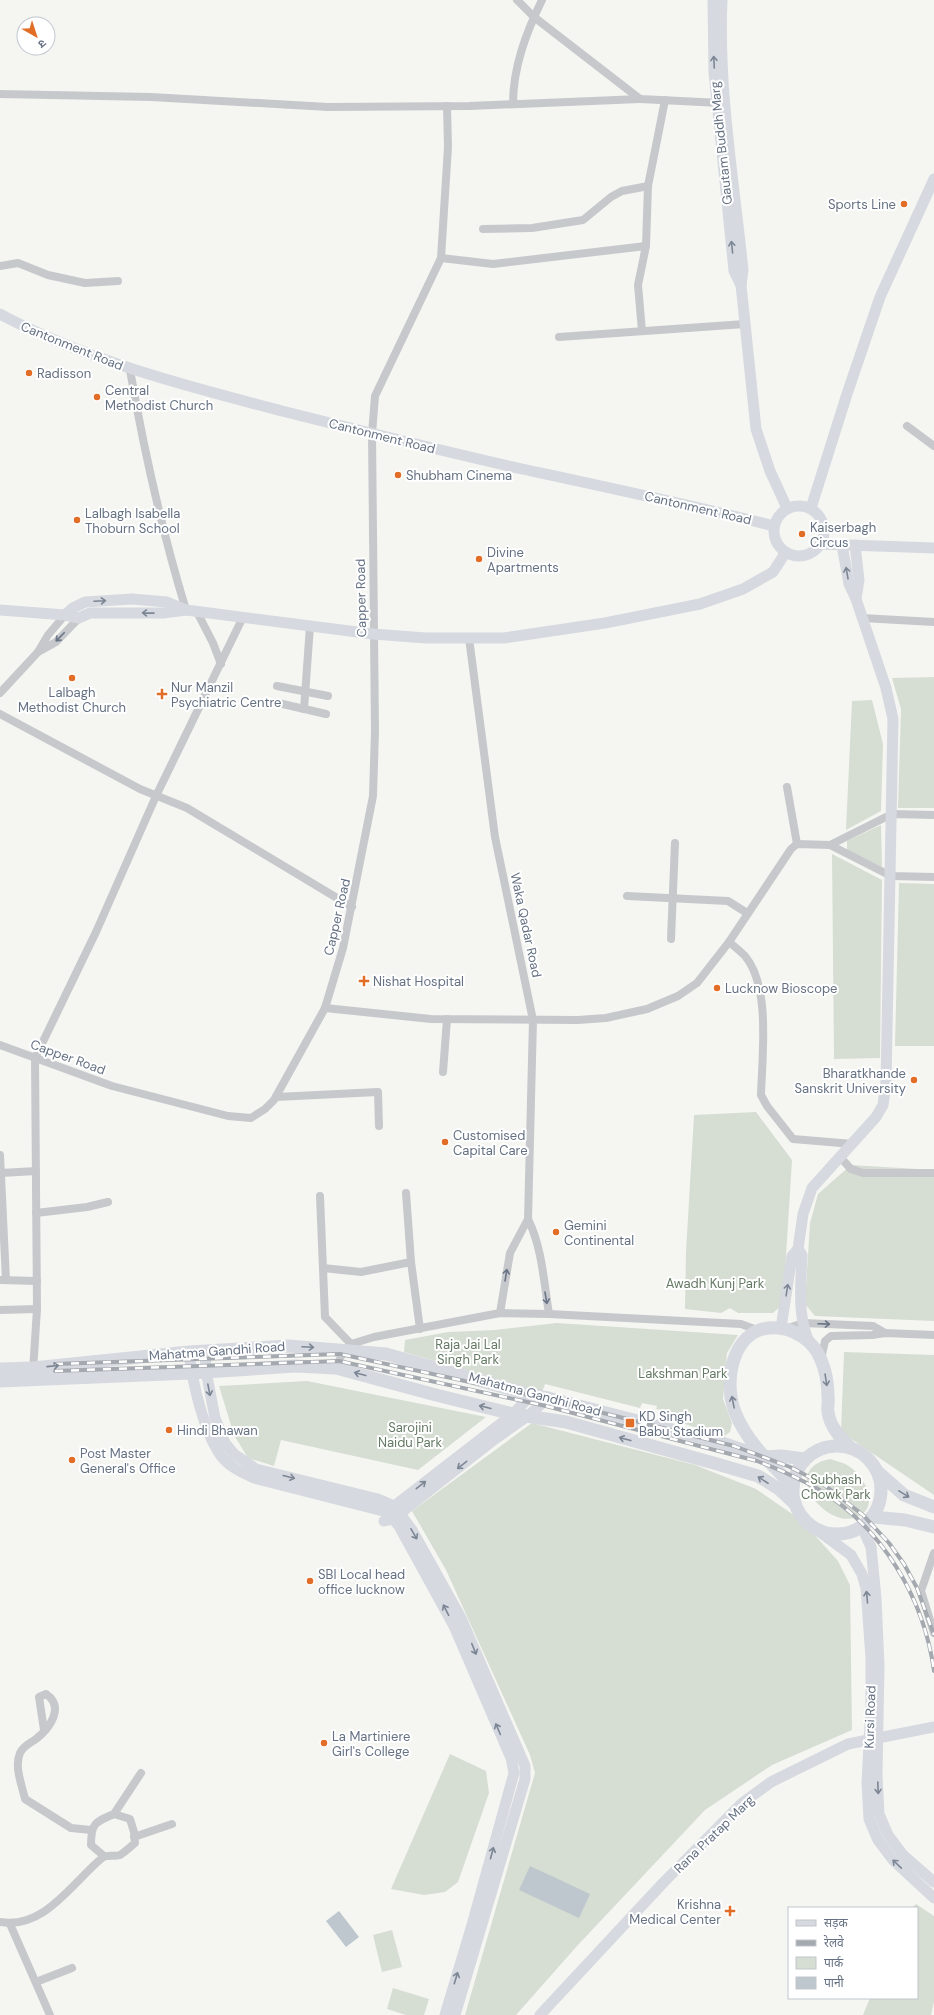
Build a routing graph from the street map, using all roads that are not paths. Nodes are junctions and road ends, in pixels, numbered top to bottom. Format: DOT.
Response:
graph roads {
  1 [pos="517,0"];
  2 [pos="542,0"];
  3 [pos="712,0"];
  4 [pos="722,0"];
  5 [pos="534,17"];
  6 [pos="0,94"];
  7 [pos="640,99"];
  8 [pos="665,100"];
  9 [pos="721,103"];
  10 [pos="513,104"];
  11 [pos="447,106"];
  12 [pos="934,179"];
  13 [pos="648,186"];
  14 [pos="483,229"];
  15 [pos="646,246"];
  16 [pos="441,258"];
  17 [pos="0,266"];
  18 [pos="118,281"];
  19 [pos="0,314"];
  20 [pos="745,324"];
  21 [pos="642,331"];
  22 [pos="560,337"];
  23 [pos="130,370"];
  24 [pos="906,426"];
  25 [pos="372,434"];
  26 [pos="934,446"];
  27 [pos="787,508"];
  28 [pos="811,508"];
  29 [pos="774,526"];
  30 [pos="820,544"];
  31 [pos="842,545"];
  32 [pos="855,545"];
  33 [pos="934,548"];
  34 [pos="786,552"];
  35 [pos="856,599"];
  36 [pos="0,610"];
  37 [pos="192,611"];
  38 [pos="65,615"];
  39 [pos="243,617"];
  40 [pos="79,618"];
  41 [pos="862,618"];
  42 [pos="934,622"];
  43 [pos="310,626"];
  44 [pos="373,634"];
  45 [pos="469,638"];
  46 [pos="38,652"];
  47 [pos="220,664"];
  48 [pos="277,686"];
  49 [pos="305,692"];
  50 [pos="0,693"];
  51 [pos="328,696"];
  52 [pos="274,702"];
  53 [pos="304,709"];
  54 [pos="0,714"];
  55 [pos="326,714"];
  56 [pos="787,787"];
  57 [pos="156,796"];
  58 [pos="892,814"];
  59 [pos="934,814"];
  60 [pos="675,843"];
  61 [pos="797,844"];
  62 [pos="830,846"];
  63 [pos="891,876"];
  64 [pos="934,877"];
  65 [pos="627,896"];
  66 [pos="673,897"];
  67 [pos="352,906"];
  68 [pos="747,913"];
  69 [pos="671,939"];
  70 [pos="729,942"];
  71 [pos="325,1008"];
  72 [pos="447,1019"];
  73 [pos="533,1020"];
  74 [pos="0,1046"];
  75 [pos="35,1058"];
  76 [pos="443,1072"];
  77 [pos="276,1097"];
  78 [pos="379,1126"];
  79 [pos="853,1144"];
  80 [pos="0,1155"];
  81 [pos="840,1157"];
  82 [pos="36,1171"];
  83 [pos="1,1173"];
  84 [pos="934,1173"];
  85 [pos="406,1193"];
  86 [pos="320,1196"];
  87 [pos="108,1202"];
  88 [pos="36,1213"];
  89 [pos="528,1219"];
  90 [pos="798,1249"];
  91 [pos="411,1262"];
  92 [pos="323,1268"];
  93 [pos="3,1280"];
  94 [pos="37,1281"];
  95 [pos="37,1309"];
  96 [pos="0,1310"];
  97 [pos="500,1314"];
  98 [pos="549,1314"];
  99 [pos="803,1323"];
  100 [pos="420,1329"];
  101 [pos="784,1329"];
  102 [pos="757,1330"];
  103 [pos="885,1333"];
  104 [pos="934,1335"];
  105 [pos="809,1342"];
  106 [pos="348,1347"];
  107 [pos="204,1351"];
  108 [pos="189,1352"];
  109 [pos="821,1359"];
  110 [pos="336,1368"];
  111 [pos="0,1369"];
  112 [pos="206,1371"];
  113 [pos="191,1373"];
  114 [pos="33,1374"];
  115 [pos="0,1381"];
  116 [pos="531,1395"];
  117 [pos="548,1398"];
  118 [pos="513,1414"];
  119 [pos="529,1415"];
  120 [pos="744,1429"];
  121 [pos="731,1446"];
  122 [pos="850,1447"];
  123 [pos="764,1457"];
  124 [pos="805,1460"];
  125 [pos="879,1473"];
  126 [pos="793,1486"];
  127 [pos="794,1503"];
  128 [pos="934,1507"];
  129 [pos="393,1512"];
  130 [pos="873,1517"];
  131 [pos="862,1527"];
  132 [pos="934,1528"];
  133 [pos="820,1532"];
  134 [pos="934,1553"];
  135 [pos="934,1633"];
  136 [pos="875,1708"];
  137 [pos="934,1727"];
  138 [pos="44,1730"];
  139 [pos="874,1749"];
  140 [pos="141,1773"];
  141 [pos="114,1814"];
  142 [pos="172,1824"];
  143 [pos="91,1830"];
  144 [pos="134,1837"];
  145 [pos="104,1856"];
  146 [pos="934,1882"];
  147 [pos="930,1894"];
  148 [pos="0,1922"];
  149 [pos="10,1924"];
  150 [pos="72,1968"];
  151 [pos="36,1982"];
  152 [pos="50,2015"];
  153 [pos="445,2015"];
  154 [pos="455,2015"];
  155 [pos="540,2015"];
  1 -- 5 [label="street"];
  2 -- 5 [label="street"];
  9 -- 3 [label="street, Gautam Buddh Marg, one-way"];
  4 -- 9 [label="street"];
  5 -- 7 [label="street"];
  5 -- 10 [label="street"];
  6 -- 11 [label="street"];
  7 -- 8 [label="street"];
  7 -- 10 [label="street"];
  8 -- 9 [label="street"];
  8 -- 13 [label="street"];
  9 -- 20 [label="street"];
  10 -- 11 [label="street"];
  11 -- 16 [label="street"];
  12 -- 28 [label="street"];
  13 -- 14 [label="street"];
  13 -- 15 [label="street"];
  15 -- 16 [label="street"];
  15 -- 21 [label="street"];
  16 -- 25 [label="street, Capper Road"];
  17 -- 18 [label="street"];
  19 -- 23 [label="street, Cantonment Road"];
  20 -- 21 [label="street"];
  20 -- 27 [label="street"];
  21 -- 22 [label="street"];
  23 -- 25 [label="street, Cantonment Road"];
  23 -- 37 [label="street"];
  24 -- 26 [label="street"];
  25 -- 29 [label="street, Cantonment Road"];
  25 -- 44 [label="street, Capper Road"];
  27 -- 28 [label="street"];
  27 -- 29 [label="street"];
  28 -- 30 [label="street"];
  29 -- 34 [label="street"];
  30 -- 31 [label="street"];
  30 -- 34 [label="street"];
  31 -- 32 [label="street"];
  35 -- 31 [label="street, one-way"];
  32 -- 33 [label="street"];
  32 -- 35 [label="street"];
  34 -- 45 [label="street"];
  35 -- 41 [label="street"];
  36 -- 38 [label="street"];
  38 -- 37 [label="street, one-way"];
  37 -- 39 [label="street"];
  37 -- 40 [label="street, one-way"];
  37 -- 47 [label="street"];
  38 -- 40 [label="street"];
  38 -- 46 [label="street"];
  39 -- 43 [label="street"];
  39 -- 47 [label="street"];
  40 -- 46 [label="street, one-way"];
  41 -- 42 [label="street"];
  41 -- 58 [label="street"];
  43 -- 44 [label="street"];
  43 -- 49 [label="street"];
  44 -- 45 [label="street"];
  44 -- 67 [label="street, Capper Road"];
  45 -- 73 [label="street, Waka Qadar Road"];
  46 -- 50 [label="street"];
  47 -- 57 [label="street"];
  48 -- 49 [label="street"];
  49 -- 51 [label="street"];
  49 -- 53 [label="street"];
  52 -- 53 [label="street"];
  53 -- 55 [label="street"];
  54 -- 57 [label="street"];
  56 -- 61 [label="street"];
  57 -- 67 [label="street"];
  57 -- 75 [label="street"];
  58 -- 59 [label="street"];
  58 -- 62 [label="street"];
  58 -- 63 [label="street"];
  60 -- 66 [label="street"];
  61 -- 62 [label="street"];
  61 -- 68 [label="street"];
  62 -- 63 [label="street"];
  63 -- 64 [label="street"];
  63 -- 79 [label="street"];
  65 -- 66 [label="street"];
  66 -- 68 [label="street"];
  66 -- 69 [label="street"];
  67 -- 71 [label="street, Capper Road"];
  68 -- 70 [label="street"];
  70 -- 73 [label="street"];
  70 -- 79 [label="street"];
  71 -- 72 [label="street"];
  71 -- 77 [label="street, Capper Road"];
  72 -- 73 [label="street"];
  72 -- 76 [label="street"];
  73 -- 89 [label="street, Waka Qadar Road"];
  74 -- 75 [label="street, Capper Road"];
  75 -- 77 [label="street, Capper Road"];
  75 -- 82 [label="street"];
  77 -- 78 [label="street"];
  79 -- 81 [label="street"];
  80 -- 83 [label="street"];
  81 -- 84 [label="street"];
  81 -- 90 [label="street"];
  82 -- 83 [label="street"];
  82 -- 88 [label="street"];
  83 -- 93 [label="street"];
  85 -- 91 [label="street"];
  86 -- 92 [label="street"];
  87 -- 88 [label="street"];
  88 -- 94 [label="street"];
  97 -- 89 [label="street, Waka Qadar Road, one-way"];
  89 -- 98 [label="street, Waka Qadar Road, one-way"];
  90 -- 99 [label="street"];
  101 -- 90 [label="street, one-way"];
  91 -- 92 [label="street"];
  91 -- 100 [label="street"];
  92 -- 106 [label="street"];
  93 -- 94 [label="street"];
  94 -- 95 [label="street"];
  95 -- 96 [label="street"];
  95 -- 114 [label="street"];
  97 -- 98 [label="street"];
  97 -- 100 [label="street"];
  98 -- 102 [label="street"];
  99 -- 101 [label="street"];
  99 -- 103 [label="street, one-way"];
  99 -- 105 [label="street"];
  100 -- 106 [label="street"];
  101 -- 102 [label="main road"];
  101 -- 105 [label="main road"];
  120 -- 102 [label="main road, one-way"];
  103 -- 104 [label="street"];
  103 -- 109 [label="street"];
  105 -- 109 [label="main road"];
  107 -- 106 [label="main road, Mahatma Gandhi Road, one-way"];
  106 -- 110 [label="street"];
  106 -- 116 [label="main road, Mahatma Gandhi Road"];
  107 -- 108 [label="main road, Mahatma Gandhi Road"];
  107 -- 112 [label="street"];
  108 -- 113 [label="street"];
  114 -- 108 [label="main road, Mahatma Gandhi Road, one-way"];
  109 -- 122 [label="main road, one-way"];
  110 -- 112 [label="main road, Mahatma Gandhi Road"];
  118 -- 110 [label="main road, Mahatma Gandhi Road, one-way"];
  111 -- 114 [label="main road, Mahatma Gandhi Road"];
  112 -- 113 [label="main road, Mahatma Gandhi Road"];
  112 -- 129 [label="street, one-way"];
  113 -- 114 [label="main road, Mahatma Gandhi Road"];
  113 -- 129 [label="street"];
  114 -- 115 [label="main road, Mahatma Gandhi Road"];
  116 -- 117 [label="main road, Mahatma Gandhi Road"];
  116 -- 118 [label="street"];
  117 -- 119 [label="street"];
  117 -- 121 [label="main road, Mahatma Gandhi Road"];
  118 -- 119 [label="main road, Mahatma Gandhi Road"];
  129 -- 118 [label="street, one-way"];
  127 -- 119 [label="main road, Mahatma Gandhi Road, one-way"];
  119 -- 129 [label="street, one-way"];
  120 -- 121 [label="main road"];
  120 -- 123 [label="main road"];
  121 -- 123 [label="main road, Mahatma Gandhi Road"];
  122 -- 124 [label="main road"];
  122 -- 125 [label="main road"];
  123 -- 124 [label="main road, Mahatma Gandhi Road"];
  123 -- 126 [label="main road"];
  124 -- 126 [label="main road"];
  125 -- 128 [label="main road, one-way"];
  125 -- 130 [label="main road"];
  126 -- 127 [label="main road"];
  127 -- 133 [label="main road"];
  153 -- 129 [label="street, one-way"];
  129 -- 154 [label="street, one-way"];
  130 -- 131 [label="main road"];
  130 -- 132 [label="main road"];
  131 -- 133 [label="main road"];
  131 -- 136 [label="street, Kursi Road"];
  136 -- 133 [label="street, Kursi Road, one-way"];
  134 -- 135 [label="street"];
  136 -- 139 [label="street, Kursi Road"];
  137 -- 155 [label="street, Rana Pratap Marg"];
  138 -- 143 [label="street"];
  139 -- 146 [label="street, Kursi Road, one-way"];
  147 -- 139 [label="street, Kursi Road, one-way"];
  140 -- 141 [label="street"];
  141 -- 143 [label="street"];
  141 -- 144 [label="street"];
  142 -- 144 [label="street"];
  143 -- 145 [label="street"];
  144 -- 145 [label="street"];
  145 -- 149 [label="street"];
  148 -- 149 [label="street"];
  149 -- 151 [label="street"];
  150 -- 151 [label="street"];
  151 -- 152 [label="street"];
}
